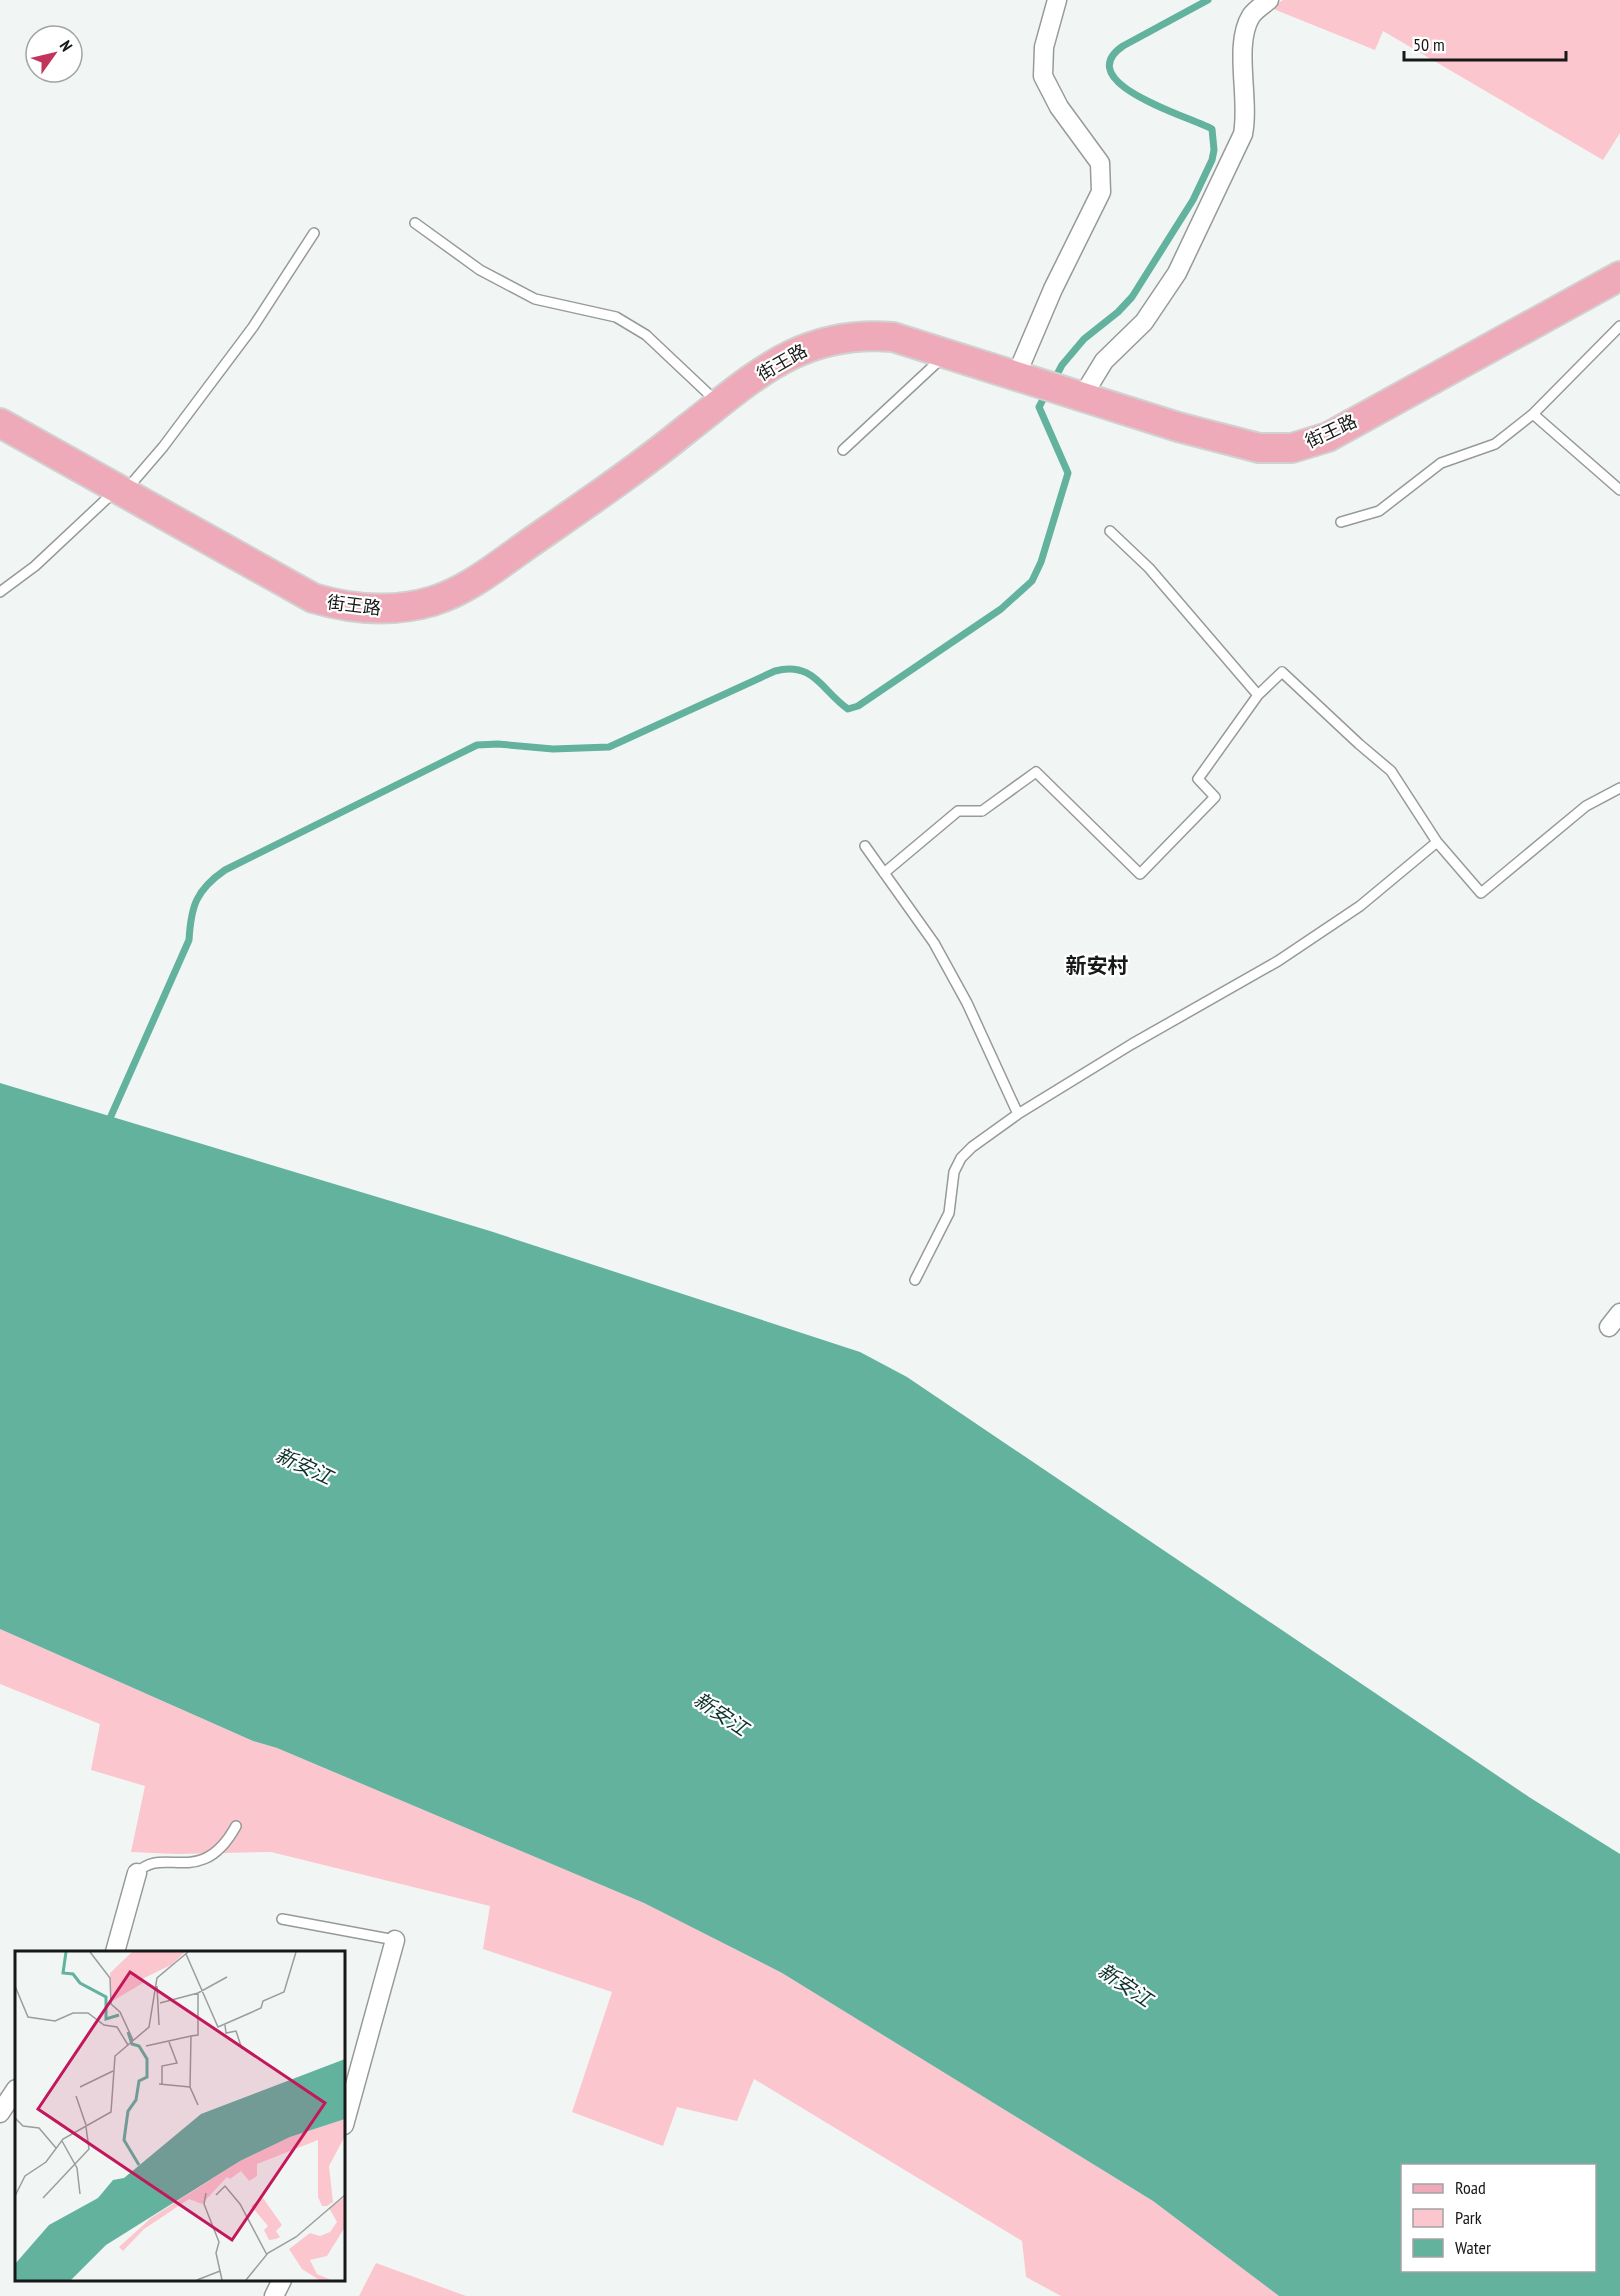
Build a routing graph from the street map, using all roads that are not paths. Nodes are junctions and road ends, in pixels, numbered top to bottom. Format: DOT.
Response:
graph roads {
  1 [pos="1057,0"];
  2 [pos="1269,0"];
  3 [pos="415,223"];
  4 [pos="314,233"];
  5 [pos="1620,276"];
  6 [pos="1620,326"];
  7 [pos="947,354"];
  8 [pos="1021,377"];
  9 [pos="1077,395"];
  10 [pos="719,404"];
  11 [pos="1533,414"];
  12 [pos="0,423"];
  13 [pos="843,450"];
  14 [pos="1620,490"];
  15 [pos="121,491"];
  16 [pos="1341,522"];
  17 [pos="1110,531"];
  18 [pos="0,592"];
  19 [pos="1258,695"];
  20 [pos="1620,788"];
  21 [pos="1437,842"];
  22 [pos="865,846"];
  23 [pos="884,873"];
  24 [pos="1018,1114"];
  25 [pos="915,1280"];
  26 [pos="236,1826"];
  27 [pos="137,1873"];
  28 [pos="282,1919"];
  29 [pos="395,1940"];
  30 [pos="116,1951"];
  31 [pos="15,2090"];
  32 [pos="0,2113"];
  33 [pos="345,2121"];
  34 [pos="282,2281"];
  35 [pos="274,2296"];
  1 -- 8 [label="street"];
  2 -- 9 [label="street"];
  3 -- 10 [label="lane"];
  4 -- 15 [label="lane"];
  5 -- 9 [label="main road, 街王路"];
  6 -- 11 [label="lane"];
  7 -- 8 [label="main road, 街王路"];
  7 -- 10 [label="main road, 街王路"];
  7 -- 13 [label="lane"];
  8 -- 9 [label="main road, 街王路"];
  10 -- 15 [label="main road, 街王路"];
  11 -- 14 [label="lane"];
  11 -- 16 [label="lane"];
  12 -- 15 [label="main road, 街王路"];
  15 -- 18 [label="lane"];
  17 -- 19 [label="lane"];
  19 -- 21 [label="lane"];
  19 -- 23 [label="lane"];
  20 -- 21 [label="lane"];
  21 -- 24 [label="lane"];
  22 -- 23 [label="lane"];
  23 -- 24 [label="lane"];
  24 -- 25 [label="lane"];
  26 -- 27 [label="lane"];
  27 -- 30 [label="street"];
  28 -- 29 [label="lane"];
  29 -- 33 [label="street"];
  31 -- 32 [label="street"];
  34 -- 35 [label="street"];
}
